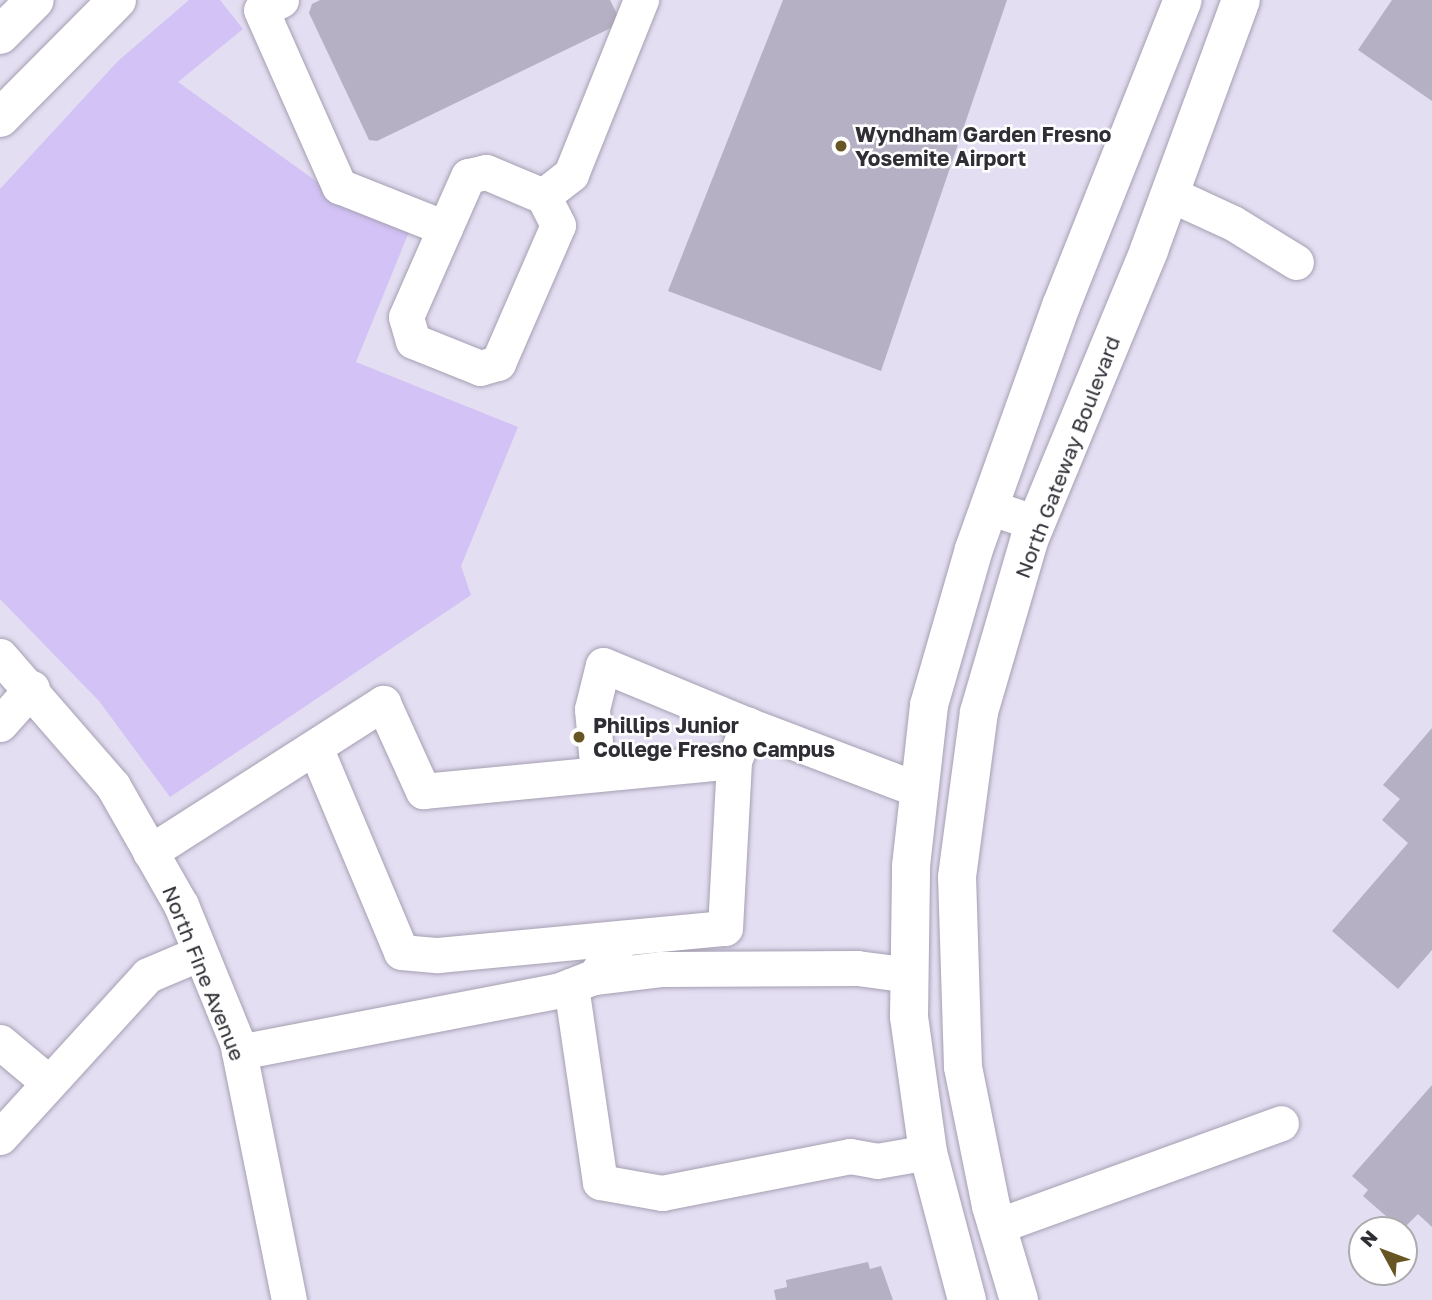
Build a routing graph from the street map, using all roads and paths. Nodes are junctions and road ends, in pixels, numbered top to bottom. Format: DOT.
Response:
graph roads {
  1 [pos="34,0"];
  2 [pos="117,0"];
  3 [pos="641,0"];
  4 [pos="1183,0"];
  5 [pos="1241,0"];
  6 [pos="262,2"];
  7 [pos="0,35"];
  8 [pos="0,118"];
  9 [pos="1170,194"];
  10 [pos="543,196"];
  11 [pos="445,228"];
  12 [pos="1296,262"];
  13 [pos="989,507"];
  14 [pos="1036,523"];
  15 [pos="0,656"];
  16 [pos="32,688"];
  17 [pos="0,724"];
  18 [pos="748,725"];
  19 [pos="315,747"];
  20 [pos="733,761"];
  21 [pos="598,774"];
  22 [pos="919,790"];
  23 [pos="150,852"];
  24 [pos="622,938"];
  25 [pos="200,953"];
  26 [pos="909,975"];
  27 [pos="582,981"];
  28 [pos="0,1042"];
  29 [pos="239,1052"];
  30 [pos="48,1082"];
  31 [pos="1281,1123"];
  32 [pos="0,1137"];
  33 [pos="929,1152"];
  34 [pos="997,1226"];
  35 [pos="289,1300"];
  36 [pos="967,1300"];
  37 [pos="1019,1300"];
  1 -- 7 [label="main road"];
  2 -- 8 [label="main road"];
  3 -- 10 [label="street"];
  4 -- 13 [label="main road"];
  5 -- 9 [label="main road, North Gateway Boulevard"];
  6 -- 11 [label="street"];
  9 -- 12 [label="street"];
  9 -- 14 [label="main road, North Gateway Boulevard"];
  10 -- 11 [label="street"];
  10 -- 11 [label="street"];
  13 -- 14 [label="street"];
  13 -- 22 [label="main road"];
  14 -- 34 [label="main road, North Gateway Boulevard"];
  15 -- 16 [label="street, North Fine Avenue"];
  16 -- 17 [label="street"];
  16 -- 23 [label="street, North Fine Avenue"];
  18 -- 20 [label="street"];
  18 -- 21 [label="street"];
  18 -- 22 [label="street"];
  19 -- 21 [label="street"];
  19 -- 23 [label="street"];
  19 -- 24 [label="street"];
  20 -- 21 [label="street"];
  20 -- 24 [label="street"];
  22 -- 26 [label="main road"];
  23 -- 25 [label="street, North Fine Avenue"];
  24 -- 27 [label="street"];
  25 -- 29 [label="street, North Fine Avenue"];
  25 -- 30 [label="street"];
  26 -- 27 [label="street"];
  26 -- 33 [label="main road"];
  27 -- 29 [label="street"];
  27 -- 33 [label="street"];
  28 -- 30 [label="street"];
  29 -- 35 [label="street, North Fine Avenue"];
  30 -- 32 [label="street"];
  31 -- 34 [label="street"];
  33 -- 36 [label="main road"];
  34 -- 37 [label="main road, North Gateway Boulevard"];
}
